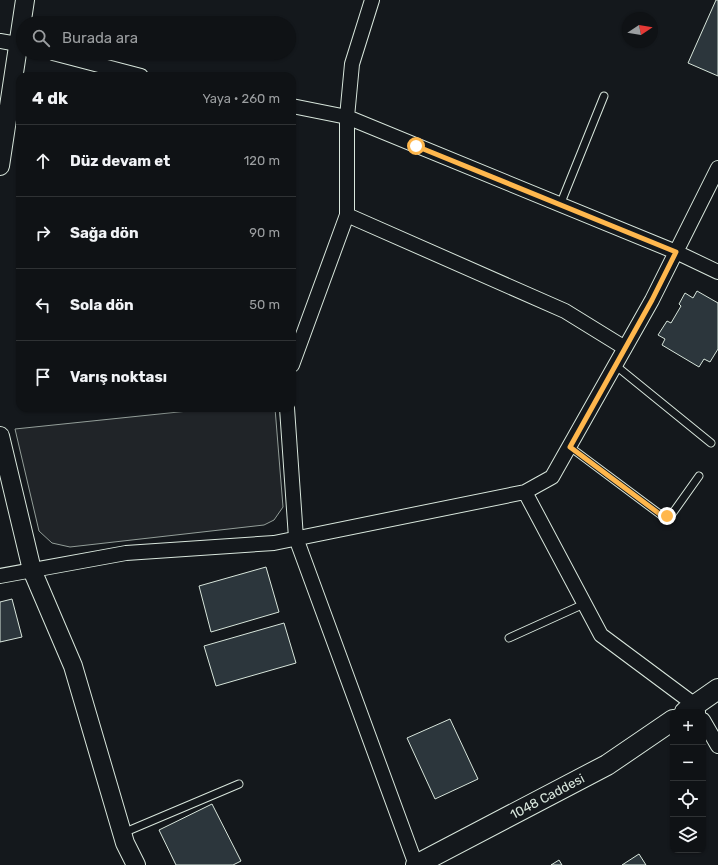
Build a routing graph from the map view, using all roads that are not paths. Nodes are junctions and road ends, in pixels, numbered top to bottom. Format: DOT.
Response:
graph roads {
  1 [pos="25,0"];
  2 [pos="372,0"];
  3 [pos="23,16"];
  4 [pos="0,41"];
  5 [pos="16,43"];
  6 [pos="17,60"];
  7 [pos="80,60"];
  8 [pos="126,72"];
  9 [pos="604,96"];
  10 [pos="296,107"];
  11 [pos="347,117"];
  12 [pos="0,166"];
  13 [pos="718,168"];
  14 [pos="560,205"];
  15 [pos="347,215"];
  16 [pos="676,252"];
  17 [pos="718,272"];
  18 [pos="625,348"];
  19 [pos="296,354"];
  20 [pos="615,365"];
  21 [pos="287,412"];
  22 [pos="0,436"];
  23 [pos="711,443"];
  24 [pos="570,447"];
  25 [pos="700,476"];
  26 [pos="525,492"];
  27 [pos="296,538"];
  28 [pos="32,570"];
  29 [pos="0,576"];
  30 [pos="584,604"];
  31 [pos="509,638"];
  32 [pos="718,689"];
  33 [pos="691,709"];
  34 [pos="698,709"];
  35 [pos="670,722"];
  36 [pos="706,728"];
  37 [pos="718,746"];
  38 [pos="238,784"];
  39 [pos="122,834"];
  40 [pos="136,865"];
  41 [pos="416,865"];
  1 -- 3 [label="street"];
  2 -- 11 [label="street"];
  4 -- 5 [label="street"];
  6 -- 12 [label="street"];
  7 -- 8 [label="street"];
  9 -- 14 [label="lane"];
  10 -- 11 [label="street"];
  11 -- 14 [label="street"];
  11 -- 15 [label="street"];
  13 -- 16 [label="street"];
  14 -- 16 [label="street"];
  15 -- 18 [label="street"];
  15 -- 19 [label="street"];
  16 -- 17 [label="street"];
  16 -- 18 [label="street"];
  18 -- 20 [label="street"];
  20 -- 23 [label="lane"];
  20 -- 24 [label="street"];
  21 -- 27 [label="street"];
  22 -- 28 [label="street"];
  24 -- 25 [label="lane"];
  24 -- 26 [label="street"];
  26 -- 27 [label="street"];
  26 -- 30 [label="street"];
  27 -- 28 [label="street"];
  27 -- 41 [label="street"];
  28 -- 29 [label="street"];
  28 -- 39 [label="street"];
  30 -- 31 [label="lane"];
  30 -- 33 [label="street"];
  32 -- 34 [label="main road"];
  35 -- 41 [label="main road, 1048 Caddesi"];
  36 -- 37 [label="street"];
  38 -- 39 [label="lane"];
  39 -- 40 [label="street"];
}
